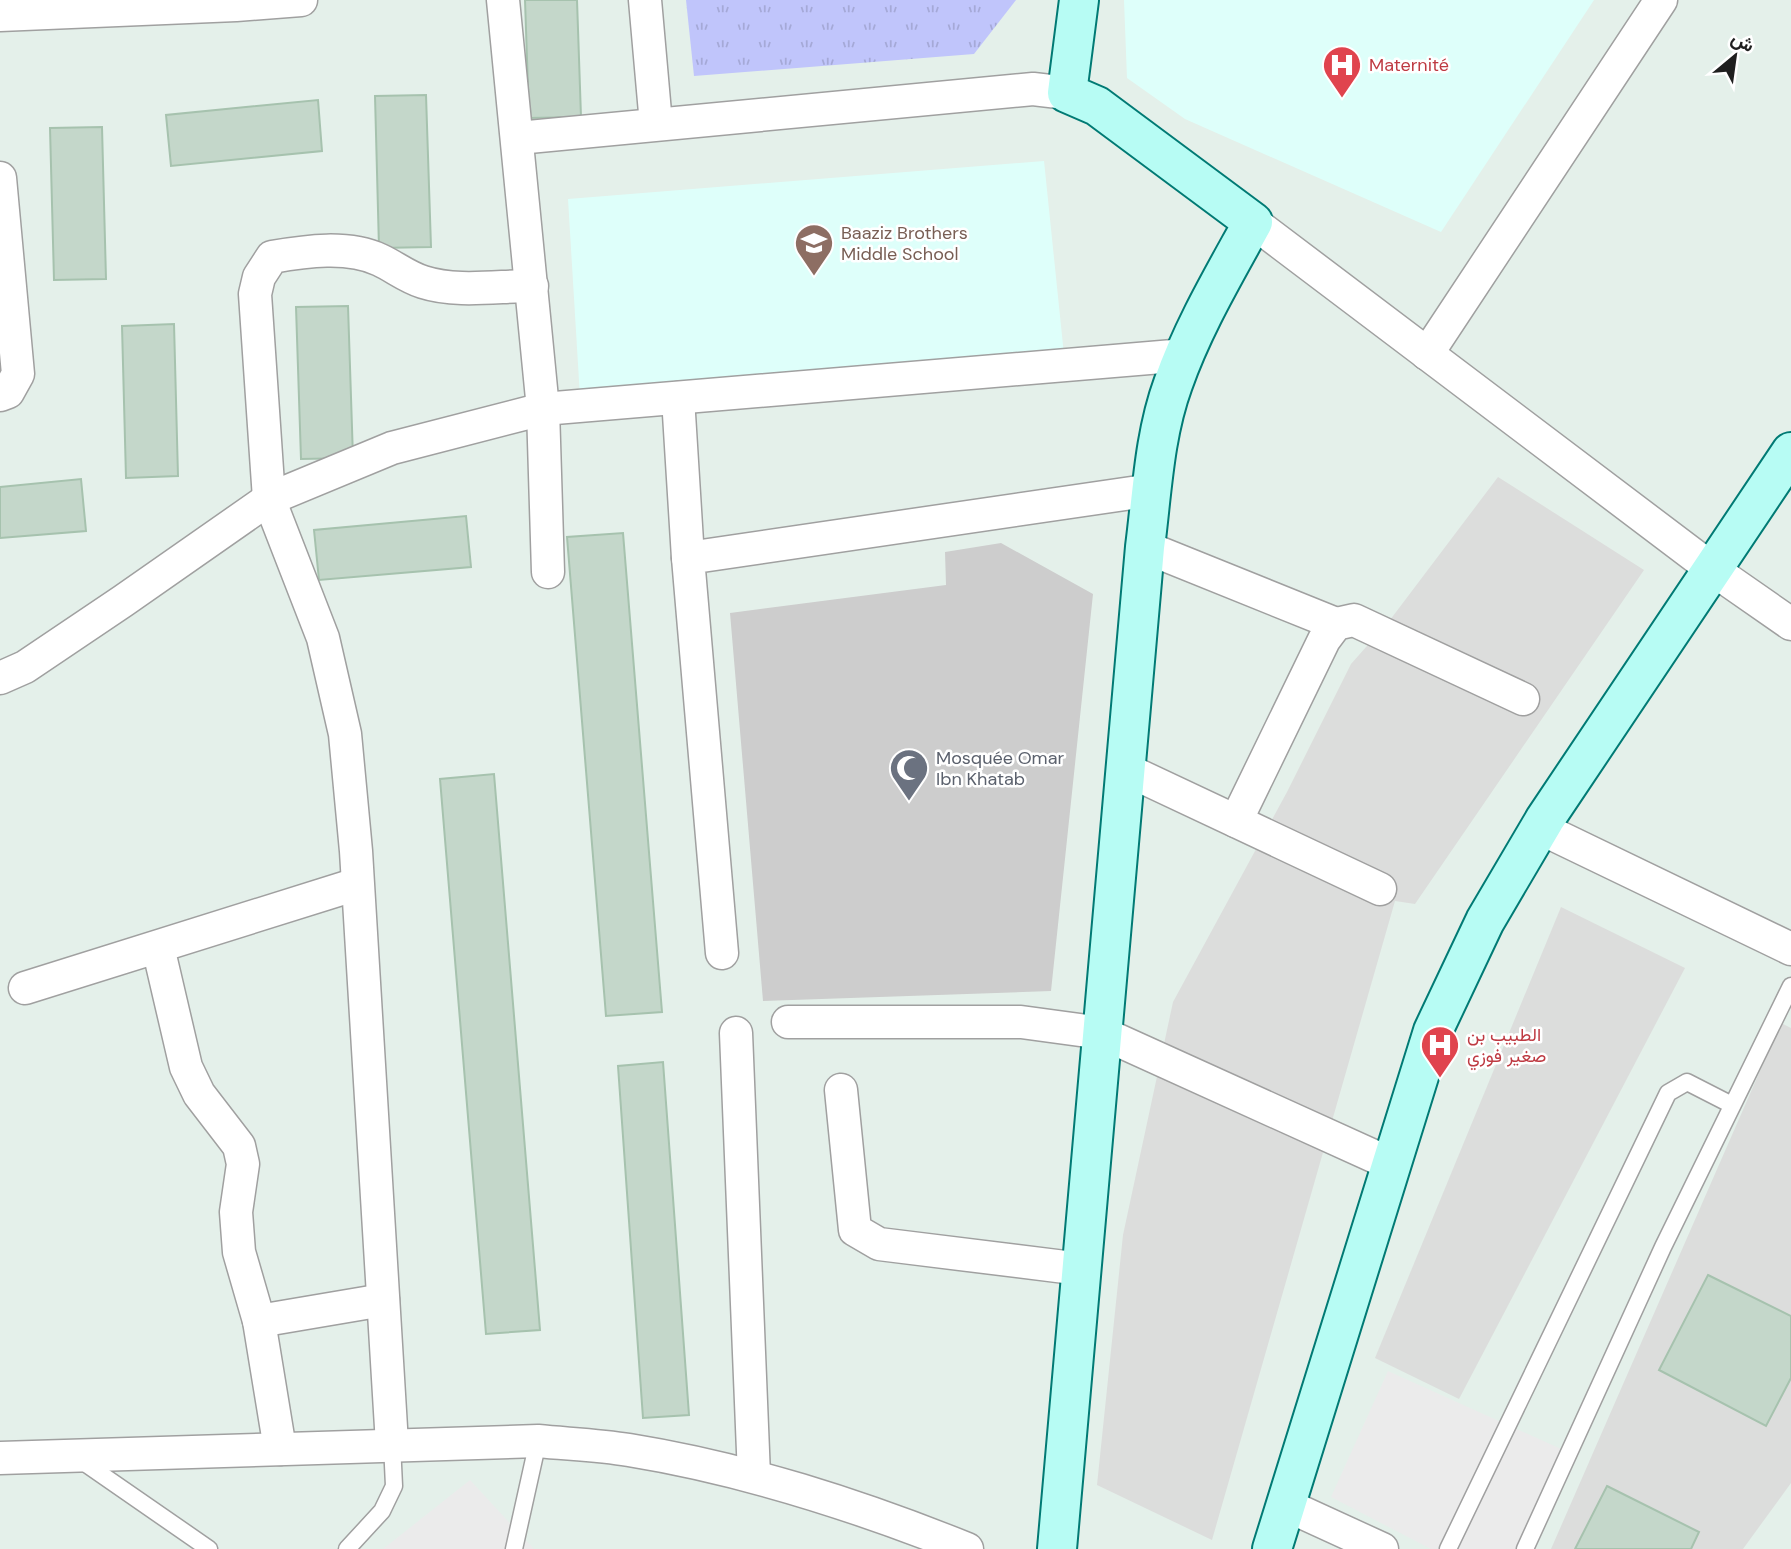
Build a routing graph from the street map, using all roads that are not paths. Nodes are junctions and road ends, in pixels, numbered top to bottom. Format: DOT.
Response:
graph roads {
  1 [pos="301,0"];
  2 [pos="503,0"];
  3 [pos="645,0"];
  4 [pos="1079,0"];
  5 [pos="1661,0"];
  6 [pos="0,16"];
  7 [pos="1066,93"];
  8 [pos="656,124"];
  9 [pos="518,138"];
  10 [pos="0,178"];
  11 [pos="1253,222"];
  12 [pos="532,286"];
  13 [pos="1427,354"];
  14 [pos="1185,355"];
  15 [pos="0,396"];
  16 [pos="678,398"];
  17 [pos="543,408"];
  18 [pos="1791,453"];
  19 [pos="1152,490"];
  20 [pos="269,499"];
  21 [pos="1144,547"];
  22 [pos="688,558"];
  23 [pos="1712,569"];
  24 [pos="548,572"];
  25 [pos="1336,624"];
  26 [pos="1791,624"];
  27 [pos="0,678"];
  28 [pos="1523,699"];
  29 [pos="1125,769"];
  30 [pos="1236,821"];
  31 [pos="1540,828"];
  32 [pos="357,884"];
  33 [pos="1380,890"];
  34 [pos="158,947"];
  35 [pos="1791,949"];
  36 [pos="722,953"];
  37 [pos="1791,986"];
  38 [pos="25,988"];
  39 [pos="788,1022"];
  40 [pos="736,1033"];
  41 [pos="1102,1033"];
  42 [pos="841,1090"];
  43 [pos="1732,1105"];
  44 [pos="1391,1164"];
  45 [pos="1081,1269"];
  46 [pos="383,1300"];
  47 [pos="259,1321"];
  48 [pos="538,1441"];
  49 [pos="392,1444"];
  50 [pos="280,1449"];
  51 [pos="74,1456"];
  52 [pos="0,1458"];
  53 [pos="754,1476"];
  54 [pos="1286,1505"];
  55 [pos="209,1549"];
  56 [pos="347,1549"];
  57 [pos="514,1549"];
  58 [pos="967,1549"];
  59 [pos="1057,1549"];
  60 [pos="1272,1549"];
  61 [pos="1382,1549"];
  62 [pos="1448,1549"];
  63 [pos="1525,1549"];
  1 -- 6 [label="street"];
  2 -- 9 [label="street"];
  3 -- 8 [label="street"];
  4 -- 7 [label="main road"];
  5 -- 13 [label="street"];
  7 -- 8 [label="street"];
  7 -- 11 [label="main road"];
  8 -- 9 [label="street"];
  9 -- 12 [label="street"];
  10 -- 15 [label="street"];
  11 -- 13 [label="street"];
  11 -- 14 [label="main road"];
  12 -- 17 [label="street"];
  12 -- 20 [label="street"];
  13 -- 23 [label="street"];
  14 -- 16 [label="street"];
  14 -- 19 [label="main road"];
  16 -- 17 [label="street"];
  16 -- 22 [label="street"];
  17 -- 20 [label="street"];
  17 -- 24 [label="street"];
  18 -- 23 [label="main road"];
  19 -- 21 [label="main road"];
  19 -- 22 [label="street"];
  20 -- 27 [label="street"];
  20 -- 32 [label="street"];
  21 -- 25 [label="street"];
  21 -- 29 [label="main road"];
  22 -- 36 [label="street"];
  23 -- 26 [label="street"];
  23 -- 31 [label="main road"];
  25 -- 28 [label="street"];
  25 -- 30 [label="street"];
  29 -- 30 [label="street"];
  29 -- 41 [label="main road"];
  30 -- 33 [label="street"];
  31 -- 35 [label="street"];
  31 -- 44 [label="main road"];
  32 -- 34 [label="street"];
  32 -- 46 [label="street"];
  34 -- 38 [label="street"];
  34 -- 47 [label="street"];
  37 -- 43 [label="lane"];
  39 -- 41 [label="street"];
  40 -- 53 [label="street"];
  41 -- 44 [label="street"];
  41 -- 45 [label="main road"];
  42 -- 45 [label="street"];
  43 -- 62 [label="lane"];
  43 -- 63 [label="lane"];
  44 -- 54 [label="main road"];
  45 -- 59 [label="main road"];
  46 -- 47 [label="street"];
  46 -- 49 [label="street"];
  47 -- 50 [label="street"];
  48 -- 49 [label="street"];
  48 -- 53 [label="street"];
  48 -- 57 [label="lane"];
  49 -- 50 [label="street"];
  49 -- 56 [label="lane"];
  50 -- 51 [label="street"];
  51 -- 52 [label="street"];
  51 -- 55 [label="lane"];
  53 -- 58 [label="street"];
  54 -- 60 [label="main road"];
  54 -- 61 [label="street"];
}
